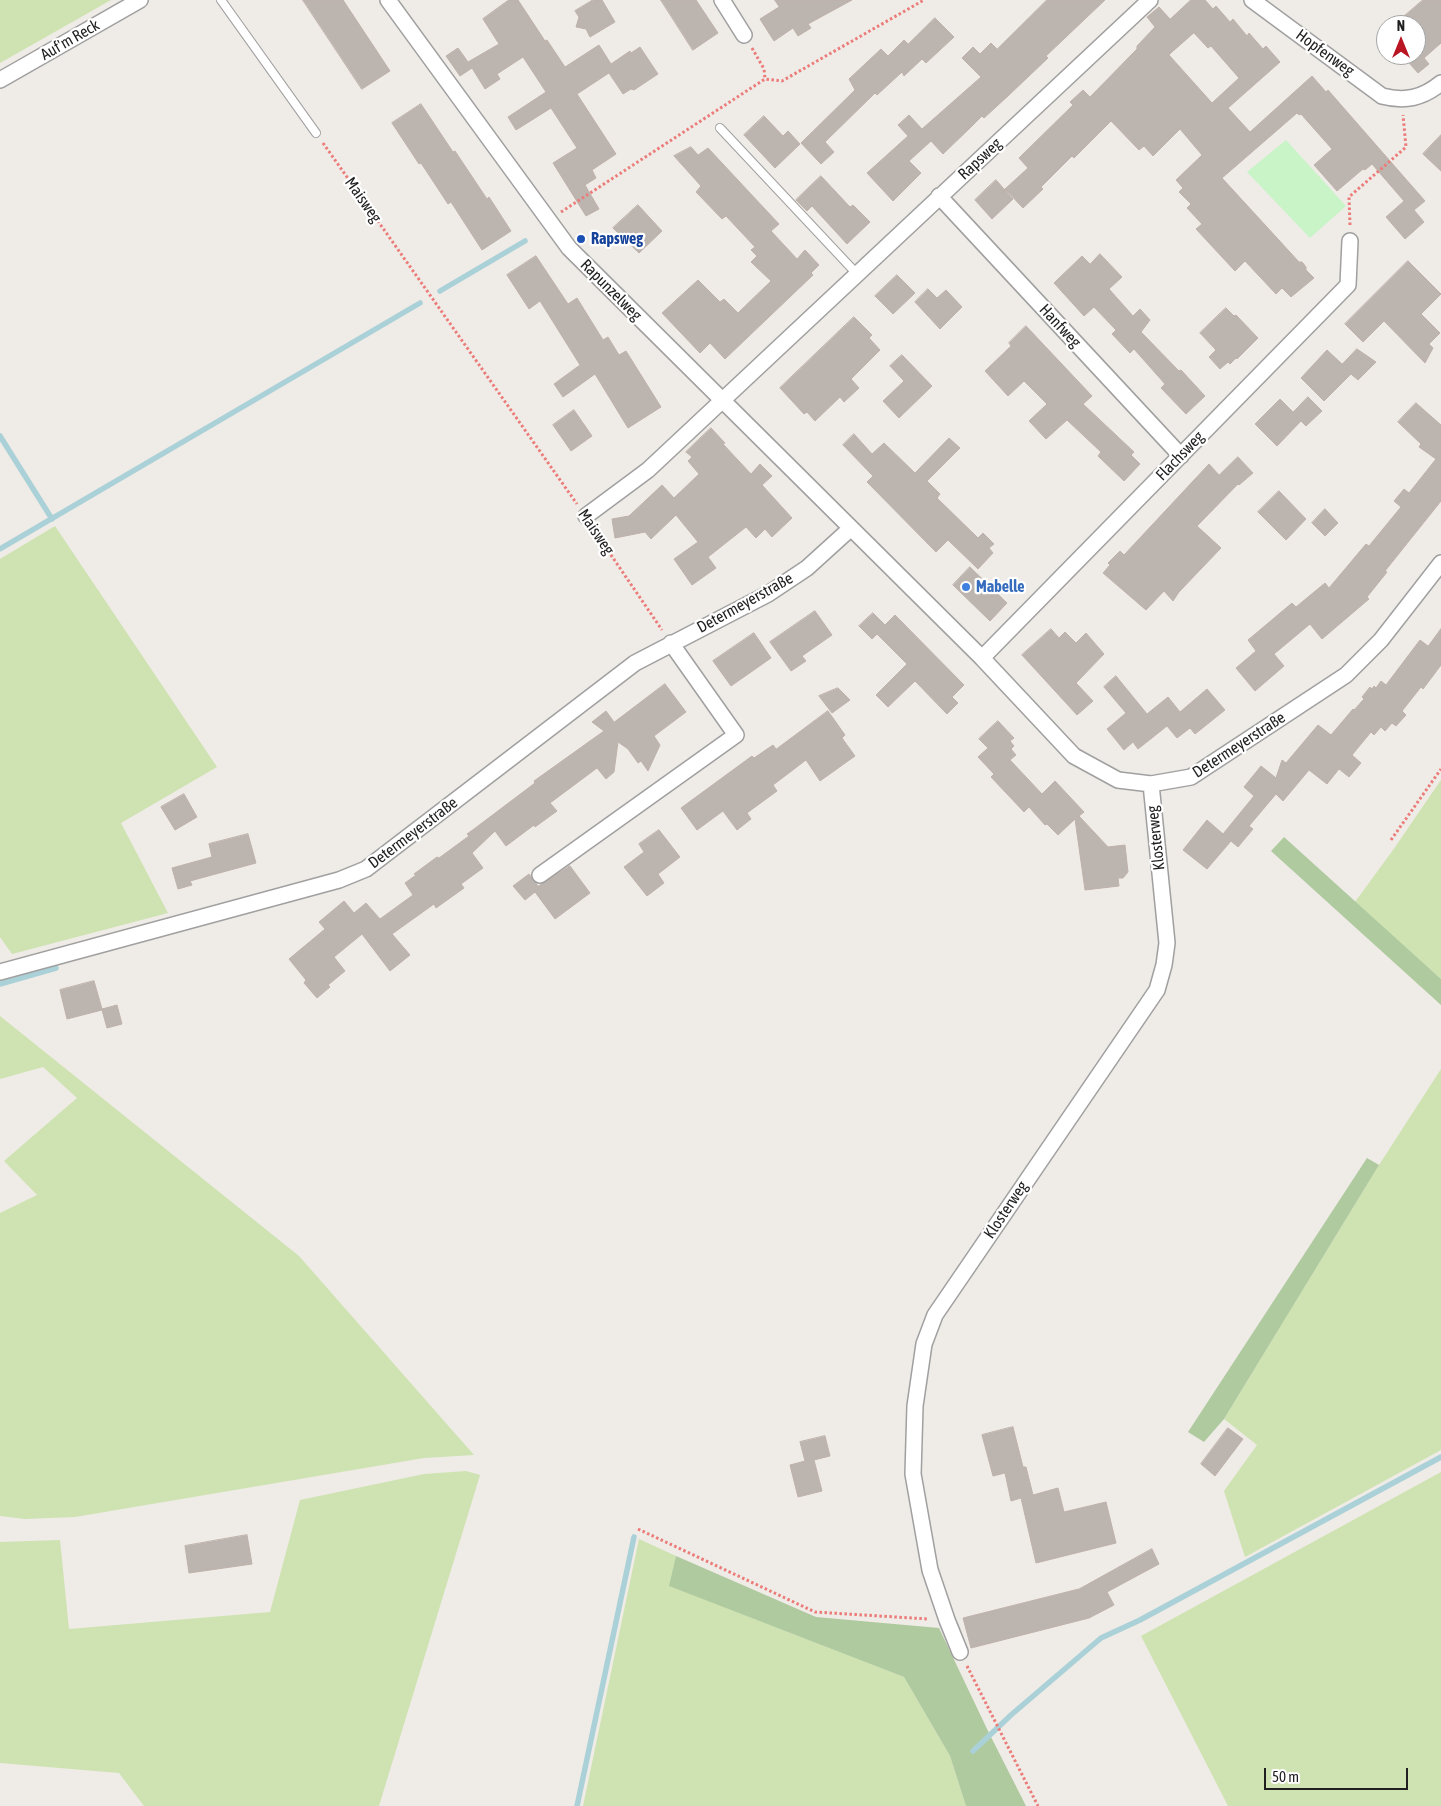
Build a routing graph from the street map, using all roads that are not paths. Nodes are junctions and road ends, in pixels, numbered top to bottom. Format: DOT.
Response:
graph roads {
  1 [pos="140,0"];
  2 [pos="222,0"];
  3 [pos="388,0"];
  4 [pos="722,0"];
  5 [pos="1150,0"];
  6 [pos="1252,0"];
  7 [pos="744,35"];
  8 [pos="0,80"];
  9 [pos="1441,83"];
  10 [pos="720,128"];
  11 [pos="316,133"];
  12 [pos="939,196"];
  13 [pos="1350,241"];
  14 [pos="857,274"];
  15 [pos="722,401"];
  16 [pos="1181,456"];
  17 [pos="586,516"];
  18 [pos="850,529"];
  19 [pos="1441,563"];
  20 [pos="671,643"];
  21 [pos="982,658"];
  22 [pos="1151,784"];
  23 [pos="540,875"];
  24 [pos="0,972"];
  25 [pos="960,1652"];
  1 -- 8 [label="street, Auf'm Reck"];
  2 -- 11 [label="lane"];
  3 -- 15 [label="street, Rapunzelweg"];
  4 -- 7 [label="street"];
  5 -- 12 [label="street, Rapsweg"];
  6 -- 9 [label="street, Hopfenweg"];
  10 -- 14 [label="lane"];
  12 -- 14 [label="street, Rapsweg"];
  12 -- 16 [label="street, Hanfweg"];
  13 -- 16 [label="street, Flachsweg"];
  14 -- 15 [label="street, Rapsweg"];
  15 -- 17 [label="street, Rapsweg"];
  15 -- 18 [label="street, Rapunzelweg"];
  16 -- 21 [label="street, Flachsweg"];
  18 -- 20 [label="street, Determeyerstraße"];
  18 -- 21 [label="street, Determeyerstraße"];
  19 -- 22 [label="street, Determeyerstraße"];
  20 -- 23 [label="street"];
  20 -- 24 [label="street, Determeyerstraße"];
  21 -- 22 [label="street, Determeyerstraße"];
  22 -- 25 [label="street, Klosterweg"];
}
